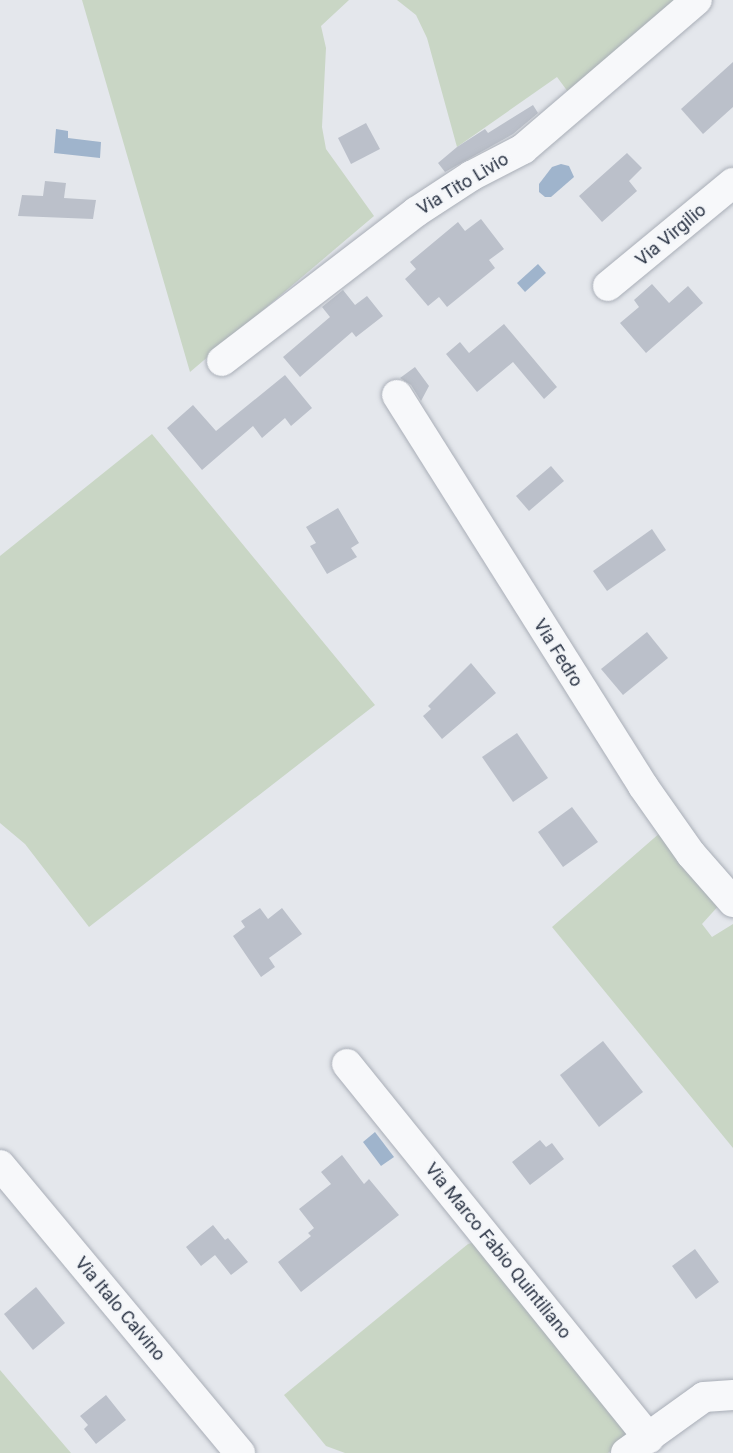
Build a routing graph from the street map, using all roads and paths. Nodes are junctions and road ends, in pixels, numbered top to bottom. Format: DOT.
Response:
graph roads {
  1 [pos="696,0"];
  2 [pos="733,183"];
  3 [pos="608,286"];
  4 [pos="222,361"];
  5 [pos="397,395"];
  6 [pos="733,902"];
  7 [pos="347,1064"];
  8 [pos="0,1165"];
  9 [pos="733,1395"];
  10 [pos="638,1445"];
  11 [pos="240,1453"];
  1 -- 4 [label="street, Via Tito Livio"];
  2 -- 3 [label="street, Via Virgilio"];
  5 -- 6 [label="street, Via Fedro"];
  7 -- 10 [label="street, Via Marco Fabio Quintiliano"];
  8 -- 11 [label="street, Via Italo Calvino"];
  9 -- 10 [label="street"];
}
